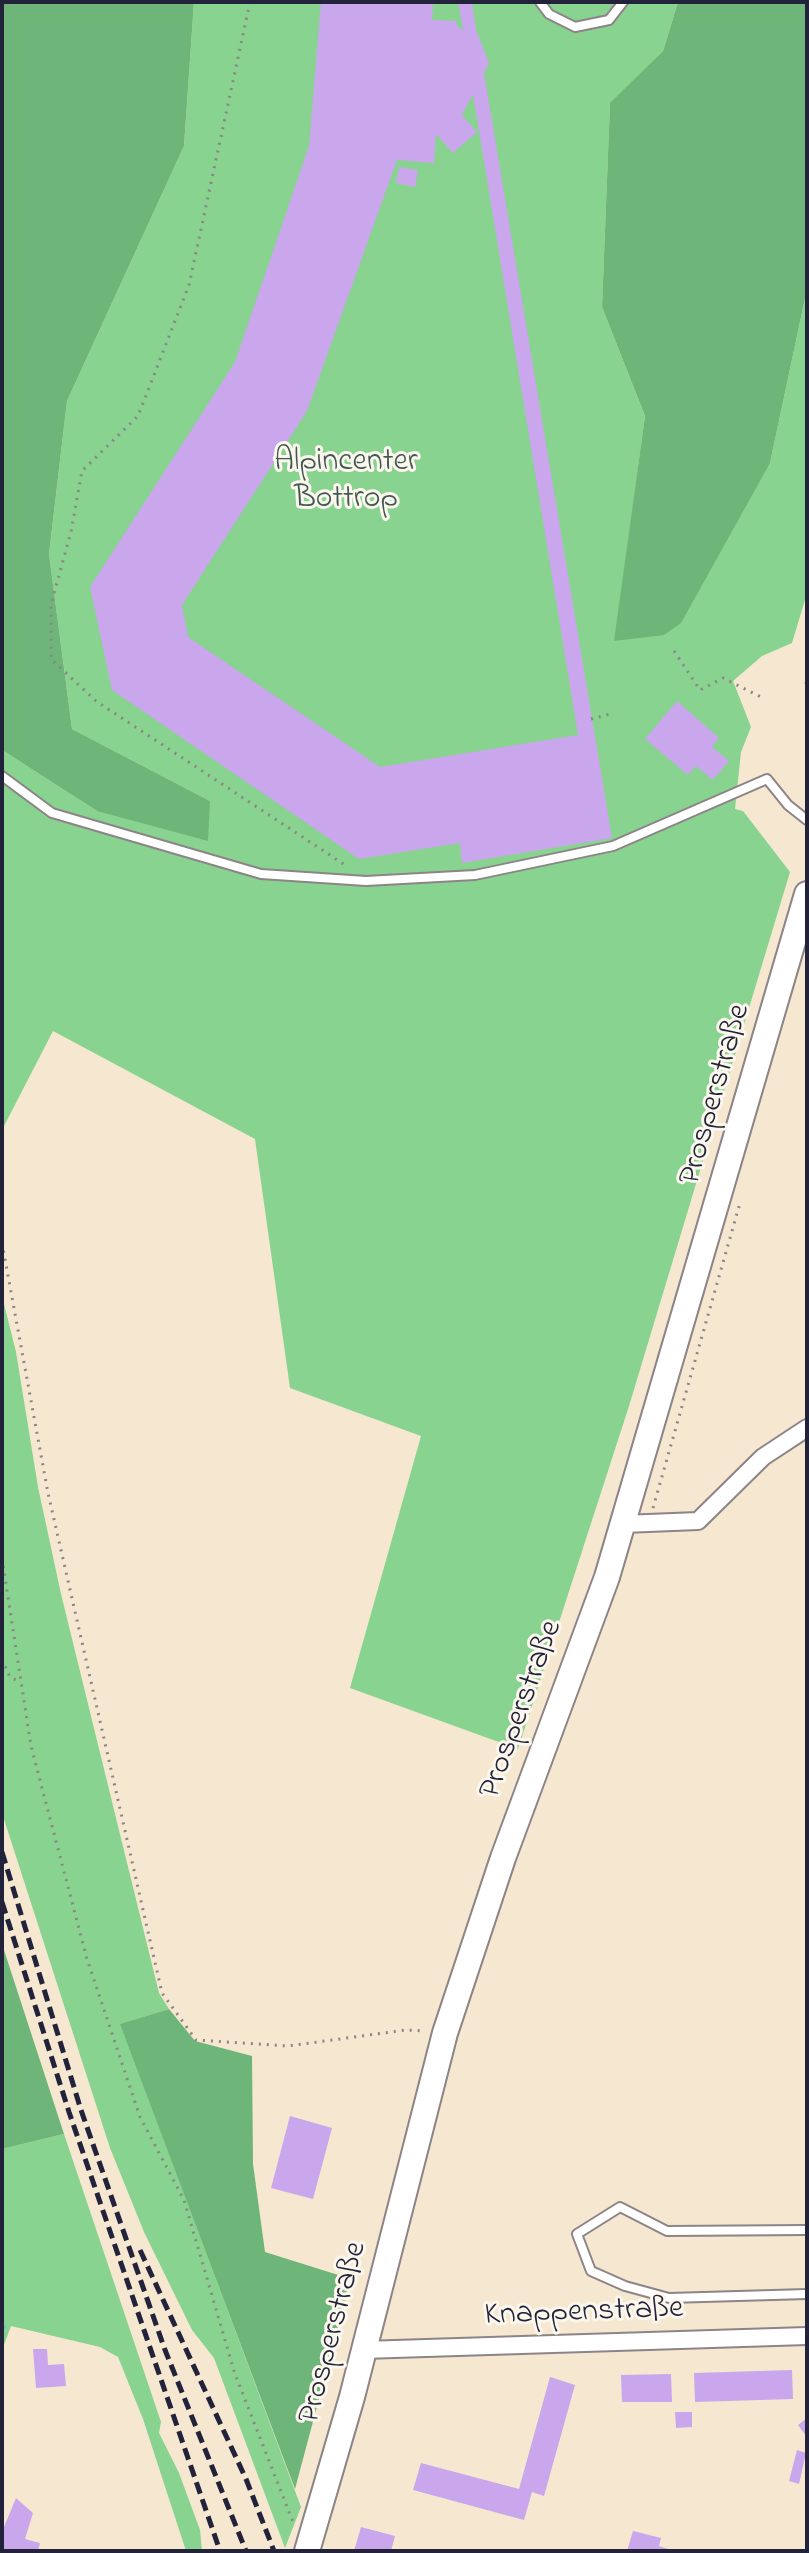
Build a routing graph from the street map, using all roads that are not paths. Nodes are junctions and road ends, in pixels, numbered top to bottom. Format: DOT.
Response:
graph roads {
  1 [pos="540,2"];
  2 [pos="623,2"];
  3 [pos="2,776"];
  4 [pos="807,820"];
  5 [pos="807,894"];
  6 [pos="807,1428"];
  7 [pos="623,1524"];
  8 [pos="807,2230"];
  9 [pos="807,2294"];
  10 [pos="807,2336"];
  11 [pos="363,2350"];
  12 [pos="302,2542"];
  1 -- 2 [label="lane"];
  3 -- 4 [label="lane"];
  5 -- 7 [label="main road, Prosperstraße"];
  6 -- 7 [label="street"];
  7 -- 11 [label="main road, Prosperstraße"];
  8 -- 9 [label="lane"];
  10 -- 11 [label="street, Knappenstraße"];
  11 -- 12 [label="main road, Prosperstraße"];
}
